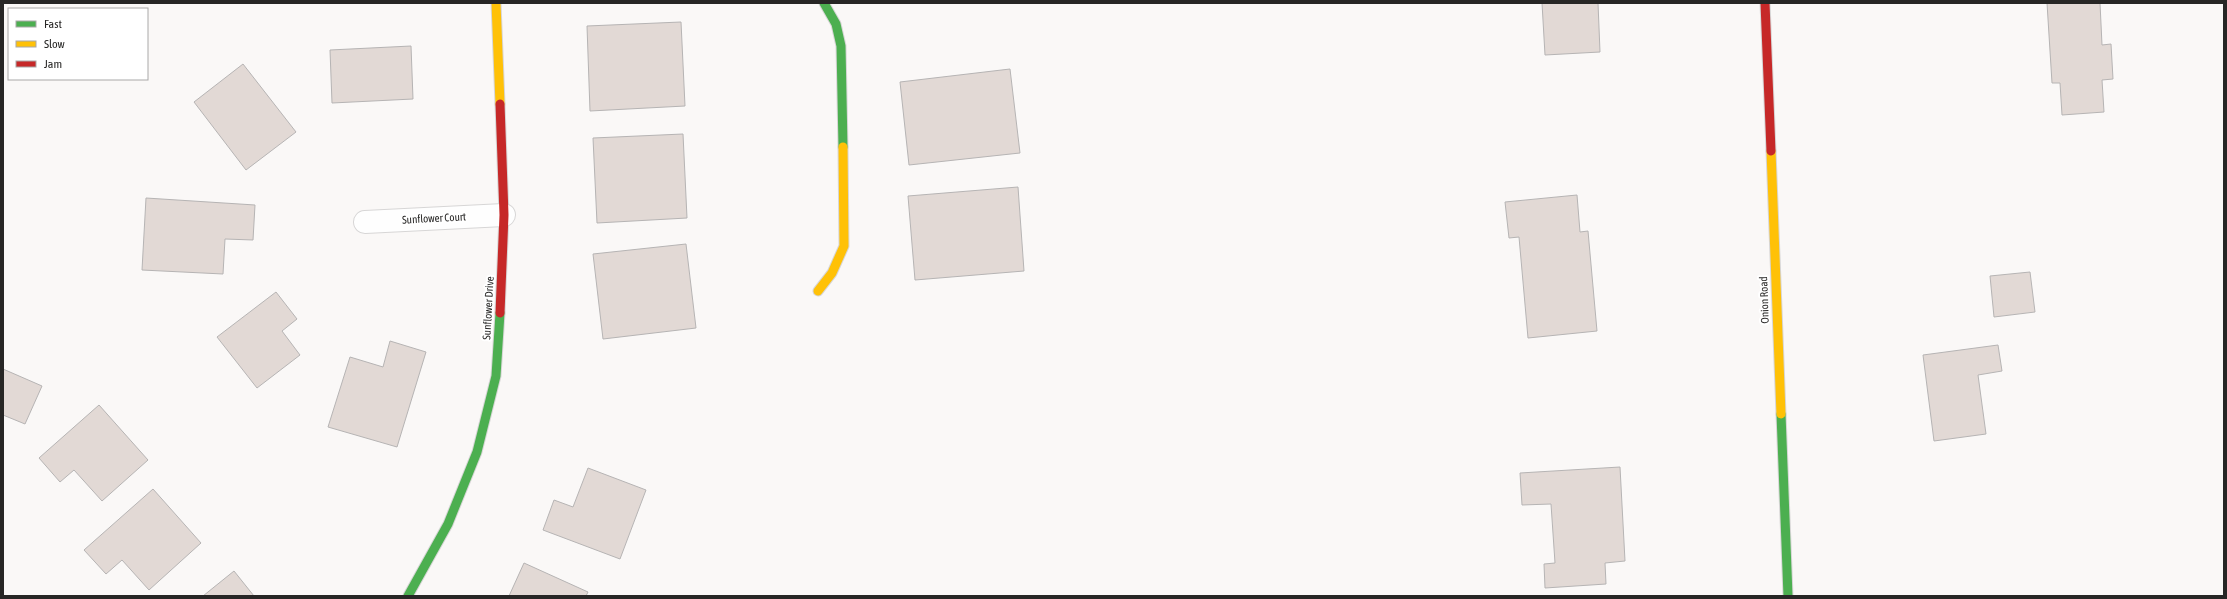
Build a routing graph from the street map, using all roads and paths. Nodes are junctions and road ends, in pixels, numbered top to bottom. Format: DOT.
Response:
graph roads {
  1 [pos="496,3"];
  2 [pos="824,3"];
  3 [pos="1765,3"];
  4 [pos="504,215"];
  5 [pos="365,222"];
  6 [pos="818,291"];
  7 [pos="408,596"];
  8 [pos="1788,596"];
  1 -- 4 [label="street, Sunflower Drive"];
  2 -- 6 [label="street"];
  3 -- 8 [label="street, Onion Road"];
  4 -- 5 [label="street, Sunflower Court"];
  4 -- 7 [label="street, Sunflower Drive"];
}
